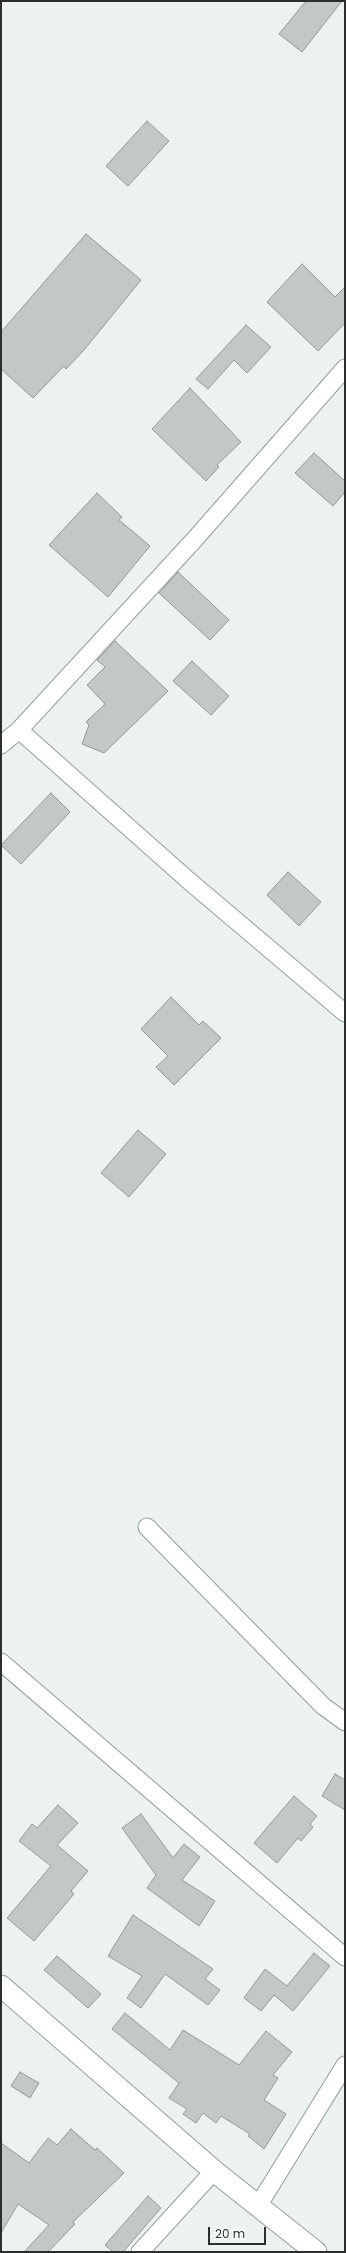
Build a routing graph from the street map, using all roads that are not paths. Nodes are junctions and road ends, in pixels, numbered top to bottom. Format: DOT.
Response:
graph roads {
  1 [pos="345,368"];
  2 [pos="18,730"];
  3 [pos="1,745"];
  4 [pos="345,1013"];
  5 [pos="147,1527"];
  6 [pos="1,1662"];
  7 [pos="345,1722"];
  8 [pos="345,1957"];
  9 [pos="1,1986"];
  10 [pos="345,2065"];
  11 [pos="214,2171"];
  12 [pos="258,2206"];
  13 [pos="140,2252"];
  14 [pos="316,2252"];
  1 -- 2 [label="street"];
  2 -- 3 [label="street"];
  2 -- 4 [label="street"];
  5 -- 7 [label="street"];
  6 -- 8 [label="street"];
  9 -- 11 [label="street"];
  10 -- 12 [label="street"];
  11 -- 12 [label="street"];
  11 -- 13 [label="street"];
  12 -- 14 [label="street"];
}
